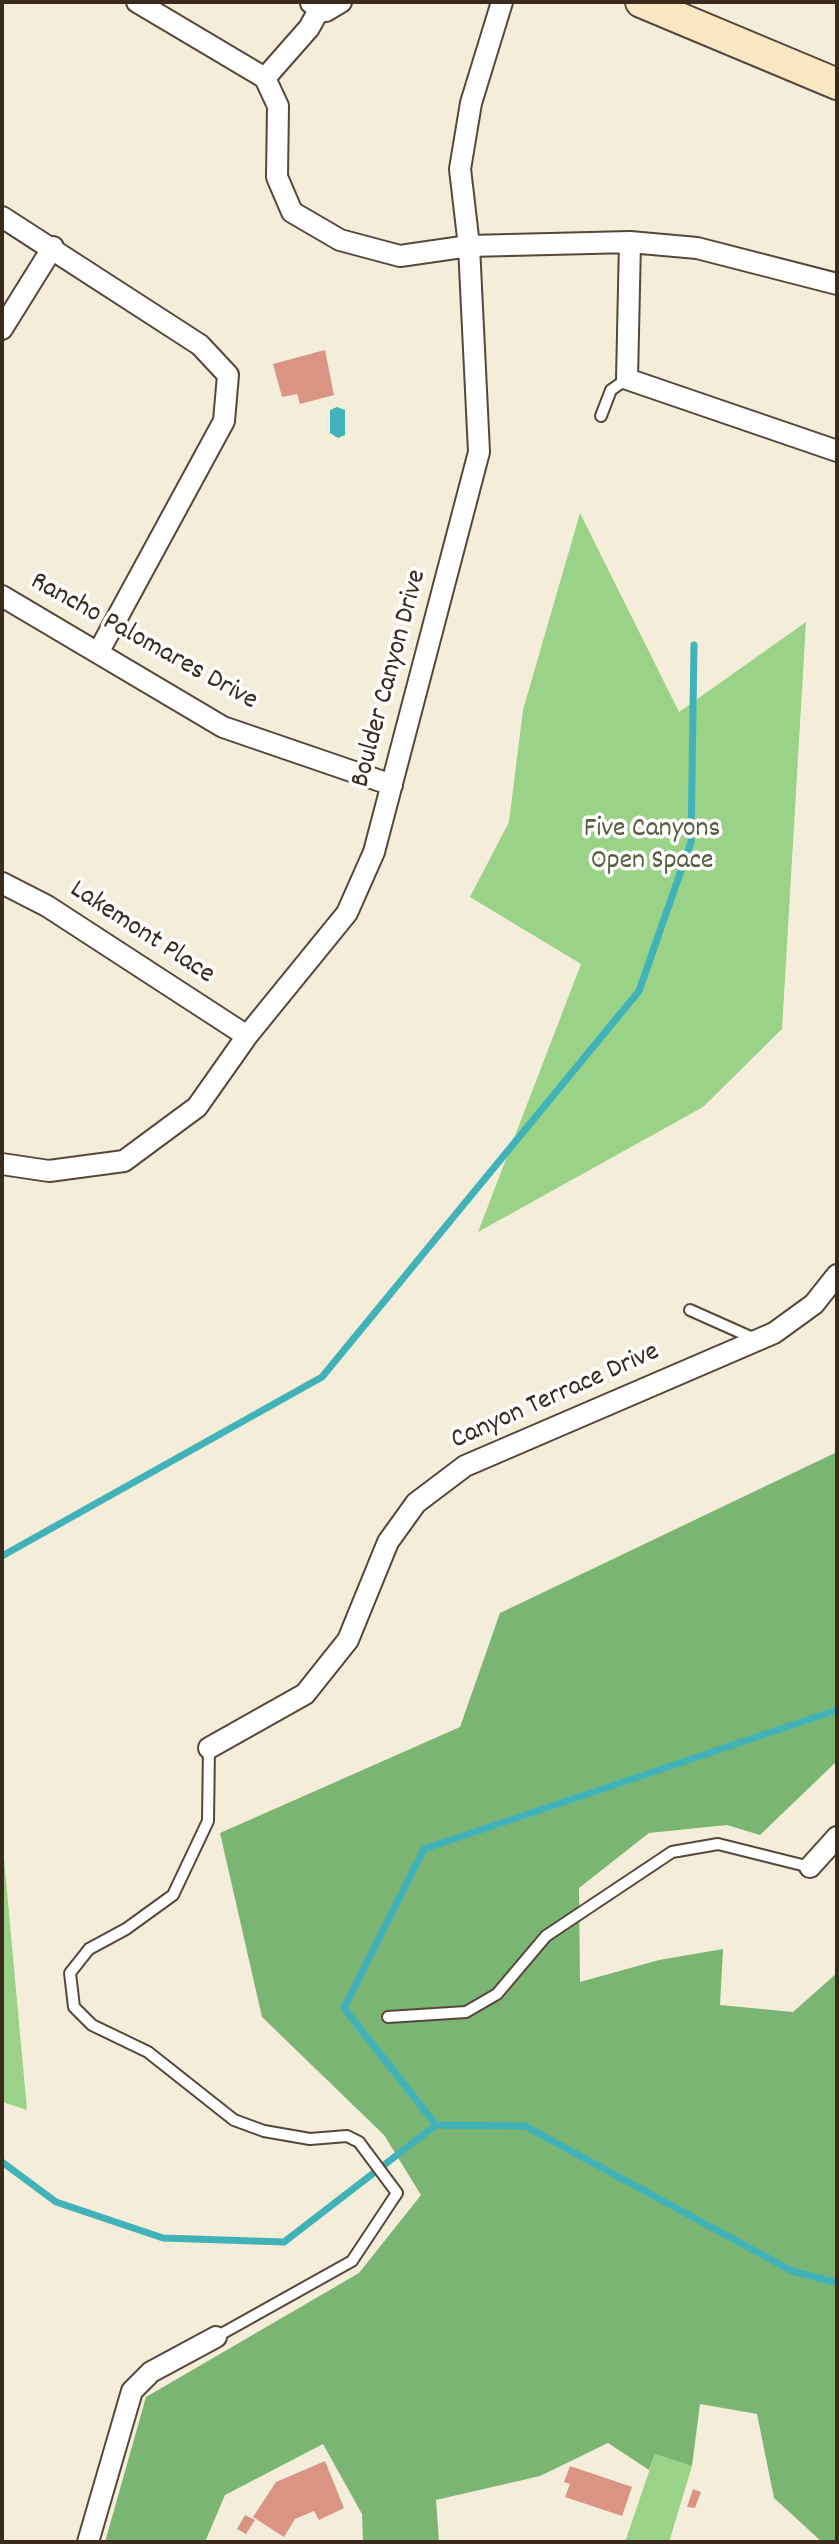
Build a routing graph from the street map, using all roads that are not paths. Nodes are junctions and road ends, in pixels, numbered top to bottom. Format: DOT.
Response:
graph roads {
  1 [pos="137,2"];
  2 [pos="341,2"];
  3 [pos="502,2"];
  4 [pos="641,2"];
  5 [pos="315,6"];
  6 [pos="265,78"];
  7 [pos="837,84"];
  8 [pos="2,217"];
  9 [pos="630,242"];
  10 [pos="469,246"];
  11 [pos="53,247"];
  12 [pos="837,284"];
  13 [pos="2,329"];
  14 [pos="627,379"];
  15 [pos="601,416"];
  16 [pos="837,451"];
  17 [pos="2,596"];
  18 [pos="99,651"];
  19 [pos="392,785"];
  20 [pos="2,883"];
  21 [pos="247,1036"];
  22 [pos="2,1164"];
  23 [pos="837,1275"];
  24 [pos="690,1310"];
  25 [pos="756,1341"];
  26 [pos="209,1748"];
  27 [pos="837,1837"];
  28 [pos="810,1867"];
  29 [pos="388,2017"];
  30 [pos="216,2337"];
  31 [pos="88,2542"];
  1 -- 6 [label="street"];
  2 -- 5 [label="street"];
  3 -- 10 [label="street, Boulder Canyon Drive"];
  4 -- 7 [label="main road"];
  5 -- 6 [label="street"];
  6 -- 10 [label="street"];
  8 -- 11 [label="street"];
  9 -- 10 [label="street"];
  9 -- 12 [label="street"];
  9 -- 14 [label="street"];
  10 -- 19 [label="street, Boulder Canyon Drive"];
  11 -- 13 [label="street"];
  11 -- 18 [label="street"];
  14 -- 15 [label="lane"];
  14 -- 16 [label="street"];
  17 -- 18 [label="street, Rancho Palomares Drive"];
  18 -- 19 [label="street, Rancho Palomares Drive"];
  19 -- 21 [label="street, Boulder Canyon Drive"];
  20 -- 21 [label="street, Lakemont Place"];
  21 -- 22 [label="street, Boulder Canyon Drive"];
  23 -- 25 [label="street, Canyon Terrace Drive"];
  24 -- 25 [label="lane"];
  25 -- 26 [label="street, Canyon Terrace Drive"];
  26 -- 30 [label="lane"];
  27 -- 28 [label="street"];
  28 -- 29 [label="lane"];
  30 -- 31 [label="street"];
}
